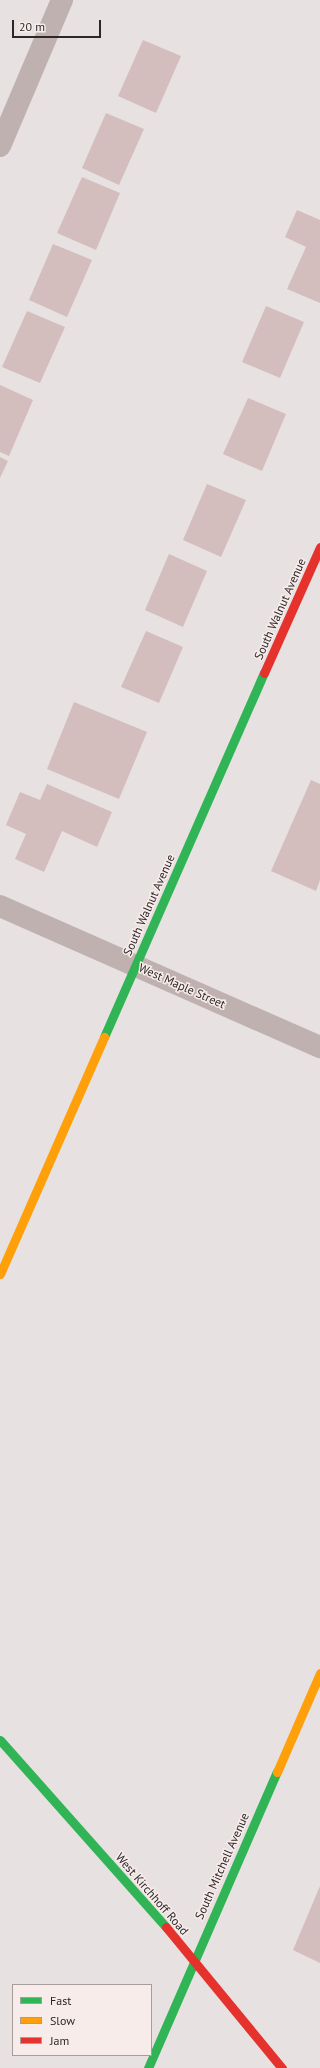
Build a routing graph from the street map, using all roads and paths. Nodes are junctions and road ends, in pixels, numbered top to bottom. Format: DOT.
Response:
graph roads {
  1 [pos="62,0"];
  2 [pos="0,146"];
  3 [pos="320,547"];
  4 [pos="0,906"];
  5 [pos="136,965"];
  6 [pos="320,1047"];
  7 [pos="0,1274"];
  8 [pos="320,1673"];
  9 [pos="0,1740"];
  10 [pos="194,1960"];
  11 [pos="148,2068"];
  12 [pos="282,2068"];
  1 -- 2 [label="street"];
  3 -- 5 [label="street, South Walnut Avenue"];
  4 -- 5 [label="street, West Maple Street"];
  5 -- 6 [label="street, West Maple Street"];
  5 -- 7 [label="street, South Walnut Avenue"];
  8 -- 10 [label="street, South Mitchell Avenue"];
  9 -- 10 [label="street, West Kirchhoff Road"];
  10 -- 11 [label="street, South Mitchell Avenue"];
  10 -- 12 [label="street, West Kirchhoff Road"];
}
